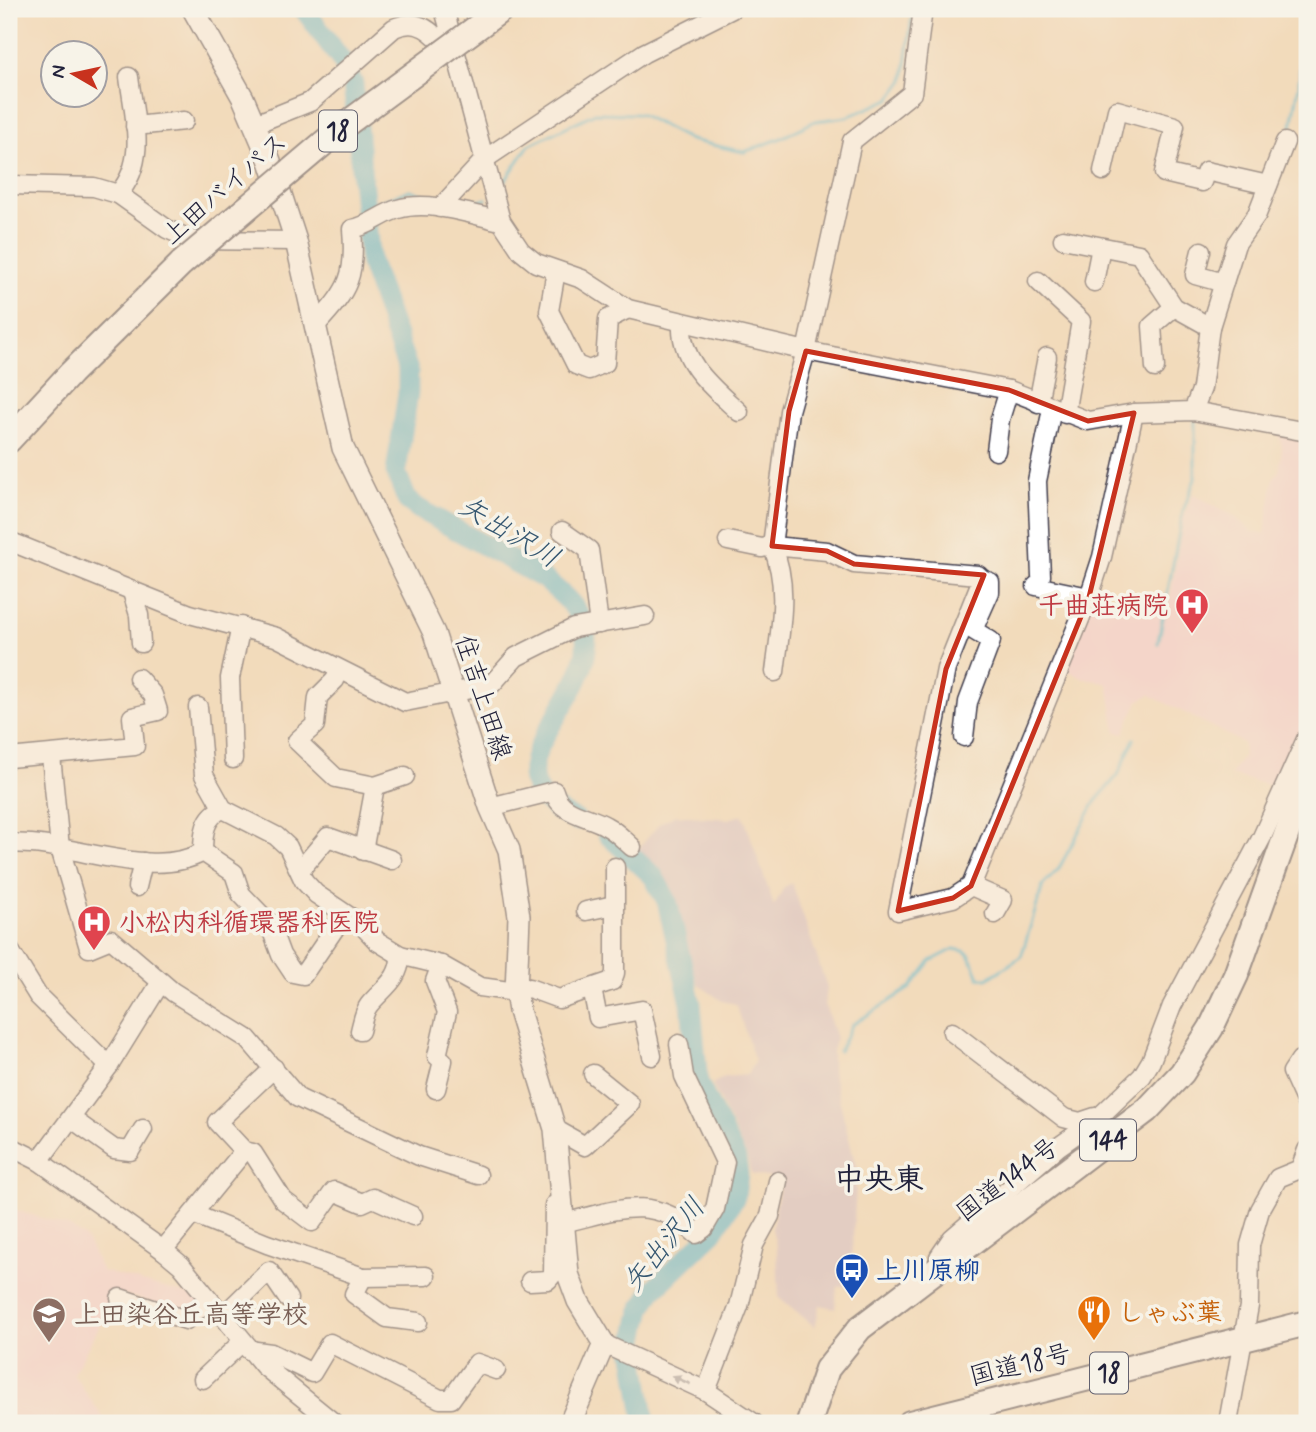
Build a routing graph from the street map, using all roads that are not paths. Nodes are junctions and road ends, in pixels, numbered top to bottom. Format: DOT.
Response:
graph roads {
  1 [pos="193,9"];
  2 [pos="444,9"];
  3 [pos="502,9"];
  4 [pos="732,9"];
  5 [pos="923,9"];
  6 [pos="460,61"];
  7 [pos="129,77"];
  8 [pos="184,121"];
  9 [pos="255,124"];
  10 [pos="135,125"];
  11 [pos="1285,142"];
  12 [pos="485,159"];
  13 [pos="1103,172"];
  14 [pos="9,185"];
  15 [pos="1268,186"];
  16 [pos="118,194"];
  17 [pos="440,208"];
  18 [pos="501,221"];
  19 [pos="1063,239"];
  20 [pos="296,241"];
  21 [pos="1101,247"];
  22 [pos="1201,251"];
  23 [pos="556,271"];
  24 [pos="1038,281"];
  25 [pos="1094,282"];
  26 [pos="1224,283"];
  27 [pos="1174,307"];
  28 [pos="628,309"];
  29 [pos="682,322"];
  30 [pos="317,324"];
  31 [pos="1210,327"];
  32 [pos="806,351"];
  33 [pos="1047,357"];
  34 [pos="1155,368"];
  35 [pos="1009,390"];
  36 [pos="1052,409"];
  37 [pos="1193,411"];
  38 [pos="739,412"];
  39 [pos="1134,413"];
  40 [pos="1307,432"];
  41 [pos="9,440"];
  42 [pos="996,451"];
  43 [pos="562,531"];
  44 [pos="9,541"];
  45 [pos="728,541"];
  46 [pos="772,546"];
  47 [pos="982,579"];
  48 [pos="132,593"];
  49 [pos="1088,597"];
  50 [pos="645,616"];
  51 [pos="598,624"];
  52 [pos="241,626"];
  53 [pos="141,643"];
  54 [pos="339,671"];
  55 [pos="775,671"];
  56 [pos="138,678"];
  57 [pos="455,693"];
  58 [pos="198,707"];
  59 [pos="964,737"];
  60 [pos="1307,737"];
  61 [pos="51,756"];
  62 [pos="9,758"];
  63 [pos="233,759"];
  64 [pos="405,776"];
  65 [pos="1307,777"];
  66 [pos="375,786"];
  67 [pos="490,807"];
  68 [pos="223,809"];
  69 [pos="9,844"];
  70 [pos="632,847"];
  71 [pos="60,848"];
  72 [pos="363,851"];
  73 [pos="203,852"];
  74 [pos="392,860"];
  75 [pos="143,862"];
  76 [pos="615,867"];
  77 [pos="301,869"];
  78 [pos="971,886"];
  79 [pos="137,887"];
  80 [pos="614,905"];
  81 [pos="586,911"];
  82 [pos="995,914"];
  83 [pos="344,915"];
  84 [pos="9,949"];
  85 [pos="400,955"];
  86 [pos="441,965"];
  87 [pos="161,982"];
  88 [pos="592,989"];
  89 [pos="516,992"];
  90 [pos="360,1031"];
  91 [pos="952,1032"];
  92 [pos="679,1044"];
  93 [pos="652,1056"];
  94 [pos="1307,1057"];
  95 [pos="109,1066"];
  96 [pos="274,1068"];
  97 [pos="593,1074"];
  98 [pos="436,1089"];
  99 [pos="1307,1105"];
  100 [pos="1101,1115"];
  101 [pos="72,1119"];
  102 [pos="143,1129"];
  103 [pos="555,1129"];
  104 [pos="9,1146"];
  105 [pos="1307,1150"];
  106 [pos="244,1151"];
  107 [pos="39,1161"];
  108 [pos="478,1175"];
  109 [pos="778,1181"];
  110 [pos="560,1189"];
  111 [pos="193,1214"];
  112 [pos="413,1216"];
  113 [pos="563,1229"];
  114 [pos="163,1250"];
  115 [pos="554,1260"];
  116 [pos="942,1264"];
  117 [pos="426,1276"];
  118 [pos="363,1277"];
  119 [pos="530,1281"];
  120 [pos="120,1298"];
  121 [pos="209,1299"];
  122 [pos="288,1299"];
  123 [pos="223,1316"];
  124 [pos="418,1322"];
  125 [pos="1307,1323"];
  126 [pos="1244,1339"];
  127 [pos="604,1344"];
  128 [pos="245,1346"];
  129 [pos="496,1370"];
  130 [pos="203,1379"];
  131 [pos="706,1391"];
  132 [pos="326,1421"];
  133 [pos="570,1423"];
  134 [pos="754,1423"];
  135 [pos="809,1423"];
  136 [pos="910,1423"];
  137 [pos="1228,1423"];
  1 -- 9 [label="main road, 住吉上田線"];
  2 -- 6 [label="street"];
  3 -- 41 [label="highway, 上田バイパス / 18, bridge"];
  4 -- 12 [label="street"];
  5 -- 32 [label="street"];
  6 -- 9 [label="street"];
  6 -- 12 [label="street"];
  7 -- 10 [label="street"];
  8 -- 10 [label="street"];
  9 -- 20 [label="main road, 住吉上田線"];
  10 -- 16 [label="street"];
  11 -- 15 [label="street"];
  12 -- 17 [label="street"];
  12 -- 18 [label="street"];
  13 -- 15 [label="street"];
  14 -- 16 [label="street"];
  15 -- 26 [label="street"];
  16 -- 20 [label="street"];
  17 -- 18 [label="street"];
  17 -- 30 [label="street"];
  18 -- 23 [label="street"];
  19 -- 21 [label="street"];
  20 -- 30 [label="main road, 住吉上田線"];
  21 -- 25 [label="street"];
  21 -- 27 [label="street"];
  22 -- 26 [label="street"];
  23 -- 28 [label="street"];
  23 -- 28 [label="street"];
  24 -- 36 [label="street"];
  26 -- 31 [label="street"];
  27 -- 31 [label="street"];
  27 -- 34 [label="street"];
  28 -- 29 [label="street"];
  29 -- 32 [label="street"];
  29 -- 38 [label="street"];
  30 -- 57 [label="main road, 住吉上田線"];
  31 -- 37 [label="street"];
  32 -- 35 [label="street"];
  32 -- 46 [label="street"];
  33 -- 36 [label="street"];
  35 -- 36 [label="street"];
  35 -- 42 [label="street"];
  36 -- 39 [label="street"];
  36 -- 49 [label="street"];
  37 -- 39 [label="street"];
  37 -- 40 [label="street"];
  39 -- 49 [label="street"];
  43 -- 51 [label="street"];
  44 -- 48 [label="street"];
  45 -- 46 [label="street"];
  46 -- 47 [label="street"];
  46 -- 55 [label="street"];
  47 -- 59 [label="street"];
  47 -- 78 [label="street"];
  48 -- 52 [label="street"];
  48 -- 53 [label="street"];
  49 -- 78 [label="street"];
  50 -- 51 [label="street"];
  51 -- 57 [label="street"];
  52 -- 54 [label="street"];
  52 -- 63 [label="street"];
  54 -- 57 [label="street"];
  54 -- 66 [label="street"];
  56 -- 61 [label="street"];
  57 -- 67 [label="main road, 住吉上田線"];
  58 -- 68 [label="street"];
  60 -- 100 [label="street"];
  61 -- 62 [label="street"];
  61 -- 71 [label="street"];
  64 -- 66 [label="street"];
  65 -- 116 [label="highway, 国道144号 / 144"];
  66 -- 72 [label="street"];
  67 -- 70 [label="street"];
  67 -- 89 [label="main road, 住吉上田線"];
  68 -- 73 [label="street"];
  68 -- 77 [label="street"];
  69 -- 71 [label="street"];
  71 -- 75 [label="street"];
  71 -- 87 [label="street"];
  72 -- 74 [label="street"];
  72 -- 77 [label="street"];
  73 -- 75 [label="street"];
  73 -- 83 [label="street"];
  75 -- 79 [label="street"];
  76 -- 80 [label="street"];
  77 -- 83 [label="street"];
  78 -- 82 [label="street"];
  80 -- 81 [label="street"];
  80 -- 88 [label="street"];
  83 -- 85 [label="street"];
  84 -- 95 [label="street"];
  85 -- 86 [label="street"];
  85 -- 90 [label="street"];
  86 -- 89 [label="street"];
  86 -- 98 [label="street"];
  87 -- 95 [label="street"];
  87 -- 96 [label="street"];
  88 -- 89 [label="street"];
  88 -- 93 [label="street"];
  89 -- 103 [label="main road, 住吉上田線"];
  91 -- 100 [label="street"];
  92 -- 113 [label="street"];
  94 -- 99 [label="street"];
  95 -- 101 [label="street"];
  96 -- 106 [label="street"];
  96 -- 108 [label="street"];
  97 -- 103 [label="street"];
  100 -- 116 [label="street"];
  101 -- 102 [label="street"];
  101 -- 107 [label="street"];
  103 -- 110 [label="main road, 住吉上田線"];
  104 -- 107 [label="street"];
  105 -- 126 [label="street"];
  106 -- 111 [label="street"];
  106 -- 112 [label="street"];
  107 -- 114 [label="street"];
  109 -- 131 [label="street"];
  110 -- 113 [label="main road, 住吉上田線"];
  110 -- 115 [label="street"];
  111 -- 114 [label="street"];
  111 -- 118 [label="street"];
  113 -- 115 [label="street"];
  113 -- 127 [label="main road, 住吉上田線"];
  114 -- 121 [label="street"];
  115 -- 119 [label="street"];
  116 -- 135 [label="highway, 国道144号 / 144"];
  117 -- 118 [label="street"];
  118 -- 124 [label="street"];
  120 -- 121 [label="street"];
  121 -- 123 [label="street"];
  122 -- 123 [label="street"];
  123 -- 128 [label="street"];
  125 -- 126 [label="highway, 国道18号 / 18"];
  126 -- 136 [label="highway, 国道18号 / 18"];
  126 -- 137 [label="street"];
  131 -- 127 [label="street, one-way"];
  127 -- 133 [label="main road"];
  128 -- 129 [label="street"];
  128 -- 130 [label="street"];
  128 -- 132 [label="street"];
  131 -- 134 [label="street"];
}
